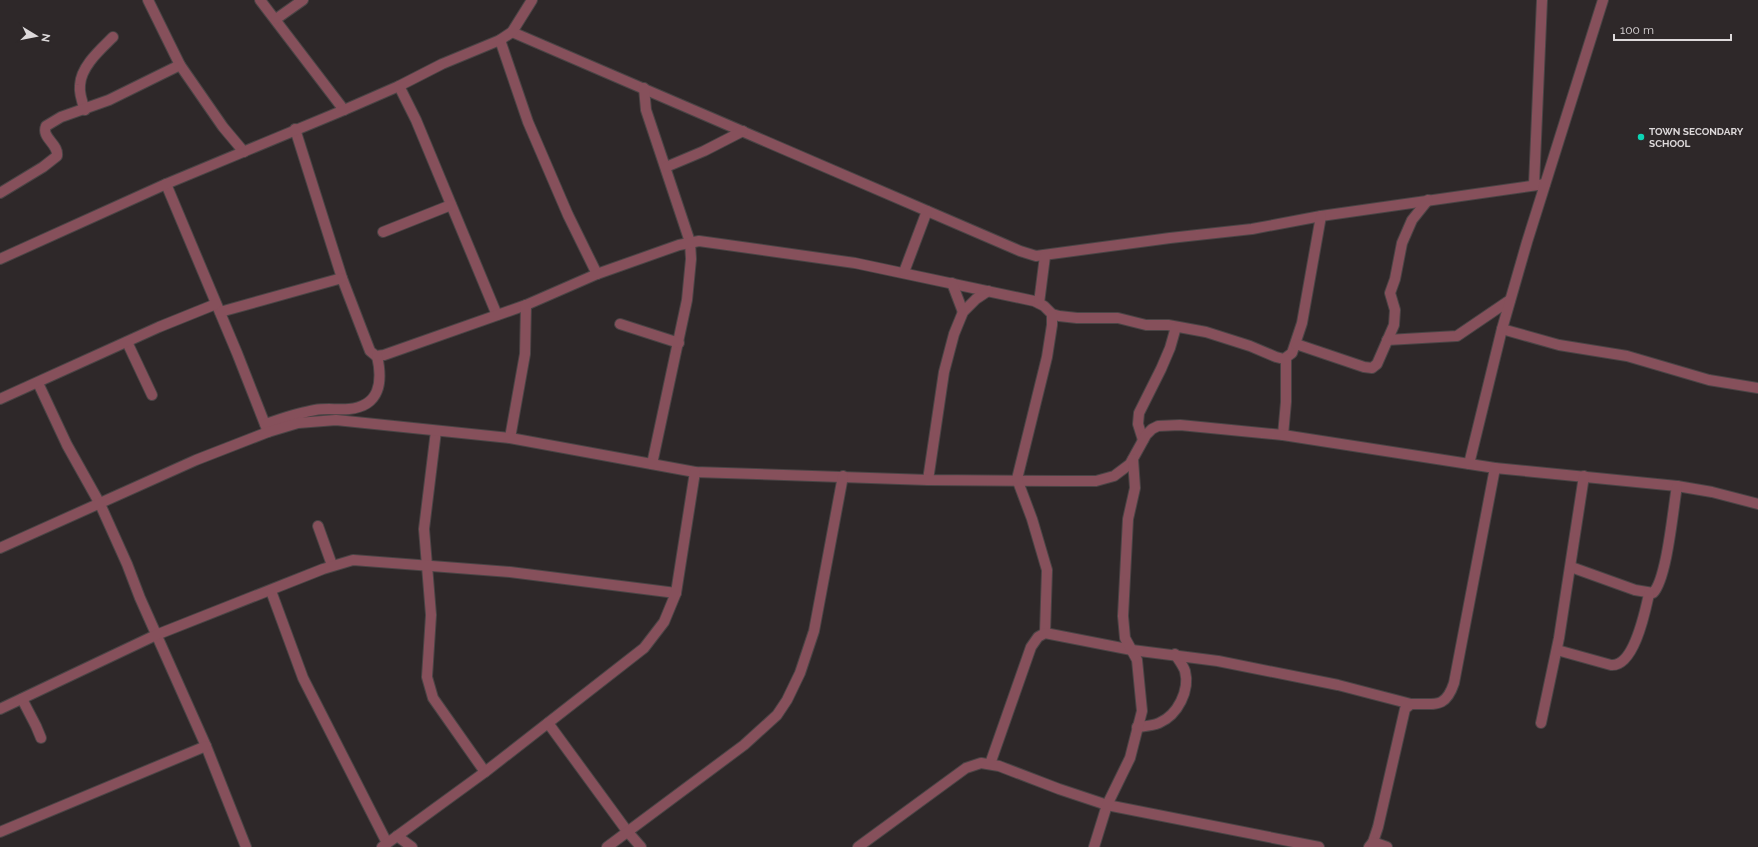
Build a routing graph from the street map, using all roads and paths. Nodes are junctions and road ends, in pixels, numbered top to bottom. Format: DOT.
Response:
graph roads {
  1 [pos="148,0"];
  2 [pos="260,0"];
  3 [pos="303,0"];
  4 [pos="532,0"];
  5 [pos="1542,0"];
  6 [pos="1603,0"];
  7 [pos="276,19"];
  8 [pos="512,32"];
  9 [pos="113,37"];
  10 [pos="500,40"];
  11 [pos="180,65"];
  12 [pos="399,86"];
  13 [pos="644,88"];
  14 [pos="85,110"];
  15 [pos="344,110"];
  16 [pos="295,129"];
  17 [pos="744,131"];
  18 [pos="244,152"];
  19 [pos="666,167"];
  20 [pos="166,184"];
  21 [pos="1545,184"];
  22 [pos="1534,185"];
  23 [pos="0,193"];
  24 [pos="1428,200"];
  25 [pos="451,205"];
  26 [pos="926,211"];
  27 [pos="1321,216"];
  28 [pos="383,232"];
  29 [pos="690,242"];
  30 [pos="1045,256"];
  31 [pos="0,259"];
  32 [pos="904,272"];
  33 [pos="598,274"];
  34 [pos="342,278"];
  35 [pos="952,283"];
  36 [pos="988,291"];
  37 [pos="1510,300"];
  38 [pos="1039,303"];
  39 [pos="526,305"];
  40 [pos="218,308"];
  41 [pos="963,312"];
  42 [pos="497,314"];
  43 [pos="1052,314"];
  44 [pos="620,324"];
  45 [pos="1176,327"];
  46 [pos="1502,329"];
  47 [pos="1388,340"];
  48 [pos="127,342"];
  49 [pos="679,344"];
  50 [pos="1296,344"];
  51 [pos="377,356"];
  52 [pos="1286,358"];
  53 [pos="38,383"];
  54 [pos="1758,388"];
  55 [pos="152,395"];
  56 [pos="0,399"];
  57 [pos="266,428"];
  58 [pos="436,431"];
  59 [pos="1283,434"];
  60 [pos="510,438"];
  61 [pos="1142,440"];
  62 [pos="1133,459"];
  63 [pos="652,464"];
  64 [pos="1469,464"];
  65 [pos="1494,468"];
  66 [pos="695,472"];
  67 [pos="843,476"];
  68 [pos="1584,476"];
  69 [pos="928,480"];
  70 [pos="1018,480"];
  71 [pos="1677,486"];
  72 [pos="100,504"];
  73 [pos="1758,504"];
  74 [pos="318,526"];
  75 [pos="0,548"];
  76 [pos="332,565"];
  77 [pos="428,567"];
  78 [pos="1571,567"];
  79 [pos="271,591"];
  80 [pos="676,593"];
  81 [pos="1649,594"];
  82 [pos="1045,633"];
  83 [pos="156,636"];
  84 [pos="1132,650"];
  85 [pos="1557,650"];
  86 [pos="1175,654"];
  87 [pos="22,699"];
  88 [pos="1411,704"];
  89 [pos="0,709"];
  90 [pos="548,723"];
  91 [pos="1541,723"];
  92 [pos="1138,727"];
  93 [pos="40,738"];
  94 [pos="206,746"];
  95 [pos="990,764"];
  96 [pos="485,772"];
  97 [pos="1107,805"];
  98 [pos="627,831"];
  99 [pos="0,832"];
  100 [pos="396,836"];
  101 [pos="384,845"];
  102 [pos="1372,845"];
  103 [pos="242,846"];
  104 [pos="412,847"];
  105 [pos="607,847"];
  106 [pos="641,847"];
  107 [pos="858,847"];
  108 [pos="1094,847"];
  109 [pos="1319,847"];
  110 [pos="1388,847"];
  1 -- 11 [label="street"];
  2 -- 7 [label="street"];
  3 -- 7 [label="street"];
  4 -- 8 [label="street"];
  5 -- 22 [label="street"];
  6 -- 21 [label="street"];
  7 -- 15 [label="street"];
  8 -- 10 [label="street"];
  8 -- 13 [label="street"];
  9 -- 14 [label="street"];
  10 -- 12 [label="street"];
  10 -- 33 [label="street"];
  11 -- 14 [label="street"];
  11 -- 18 [label="street"];
  12 -- 15 [label="street"];
  12 -- 25 [label="street"];
  13 -- 17 [label="street"];
  13 -- 19 [label="street"];
  14 -- 23 [label="street"];
  15 -- 16 [label="street"];
  16 -- 18 [label="street"];
  16 -- 34 [label="street"];
  17 -- 19 [label="street"];
  17 -- 26 [label="street"];
  18 -- 20 [label="street"];
  19 -- 29 [label="street"];
  20 -- 31 [label="street"];
  20 -- 40 [label="street"];
  21 -- 22 [label="street"];
  21 -- 37 [label="street"];
  22 -- 24 [label="street"];
  24 -- 27 [label="street"];
  24 -- 47 [label="street"];
  25 -- 28 [label="street"];
  25 -- 42 [label="street"];
  26 -- 30 [label="street"];
  26 -- 32 [label="street"];
  27 -- 30 [label="street"];
  27 -- 50 [label="street"];
  29 -- 32 [label="street"];
  29 -- 33 [label="street"];
  29 -- 49 [label="street"];
  30 -- 38 [label="street"];
  32 -- 35 [label="street"];
  33 -- 39 [label="street"];
  34 -- 40 [label="street"];
  34 -- 51 [label="street"];
  35 -- 36 [label="street"];
  35 -- 41 [label="street"];
  36 -- 38 [label="street"];
  36 -- 41 [label="street"];
  37 -- 46 [label="street"];
  37 -- 47 [label="street"];
  38 -- 43 [label="street"];
  39 -- 42 [label="street"];
  39 -- 60 [label="street"];
  40 -- 48 [label="street"];
  40 -- 57 [label="street"];
  41 -- 69 [label="street"];
  42 -- 51 [label="street"];
  43 -- 45 [label="street"];
  43 -- 70 [label="street"];
  44 -- 49 [label="street"];
  45 -- 52 [label="street"];
  45 -- 61 [label="street"];
  46 -- 54 [label="street"];
  46 -- 64 [label="street"];
  47 -- 50 [label="street"];
  48 -- 53 [label="street"];
  48 -- 55 [label="street"];
  49 -- 63 [label="street"];
  50 -- 52 [label="street"];
  51 -- 57 [label="street"];
  52 -- 59 [label="street"];
  53 -- 56 [label="street"];
  53 -- 72 [label="street"];
  57 -- 58 [label="street"];
  57 -- 72 [label="street"];
  58 -- 60 [label="street"];
  58 -- 77 [label="street"];
  59 -- 61 [label="street"];
  59 -- 64 [label="street"];
  60 -- 63 [label="street"];
  61 -- 62 [label="street"];
  62 -- 70 [label="street"];
  62 -- 84 [label="street"];
  63 -- 66 [label="street"];
  64 -- 65 [label="street"];
  65 -- 68 [label="street"];
  65 -- 88 [label="street"];
  66 -- 67 [label="street"];
  66 -- 80 [label="street"];
  67 -- 69 [label="street"];
  67 -- 98 [label="street"];
  68 -- 71 [label="street"];
  68 -- 78 [label="street"];
  69 -- 70 [label="street"];
  70 -- 82 [label="street"];
  71 -- 73 [label="street"];
  71 -- 81 [label="street"];
  72 -- 75 [label="street"];
  72 -- 83 [label="street"];
  74 -- 76 [label="street"];
  76 -- 77 [label="street"];
  76 -- 79 [label="street"];
  77 -- 80 [label="street"];
  77 -- 96 [label="street"];
  78 -- 81 [label="street"];
  78 -- 85 [label="street"];
  79 -- 83 [label="street"];
  79 -- 101 [label="street"];
  80 -- 90 [label="street"];
  81 -- 85 [label="street"];
  82 -- 84 [label="street"];
  82 -- 95 [label="street"];
  83 -- 87 [label="street"];
  83 -- 94 [label="street"];
  84 -- 86 [label="street"];
  84 -- 92 [label="street"];
  85 -- 91 [label="street"];
  86 -- 88 [label="street"];
  86 -- 92 [label="street"];
  87 -- 89 [label="street"];
  87 -- 93 [label="street"];
  88 -- 102 [label="street"];
  90 -- 96 [label="street"];
  90 -- 98 [label="street"];
  92 -- 97 [label="street"];
  94 -- 99 [label="street"];
  94 -- 103 [label="street"];
  95 -- 97 [label="street"];
  95 -- 107 [label="street"];
  96 -- 100 [label="street"];
  97 -- 108 [label="street"];
  97 -- 109 [label="street"];
  98 -- 105 [label="street"];
  98 -- 106 [label="street"];
  100 -- 101 [label="street"];
  100 -- 104 [label="street"];
  102 -- 110 [label="street"];
}
